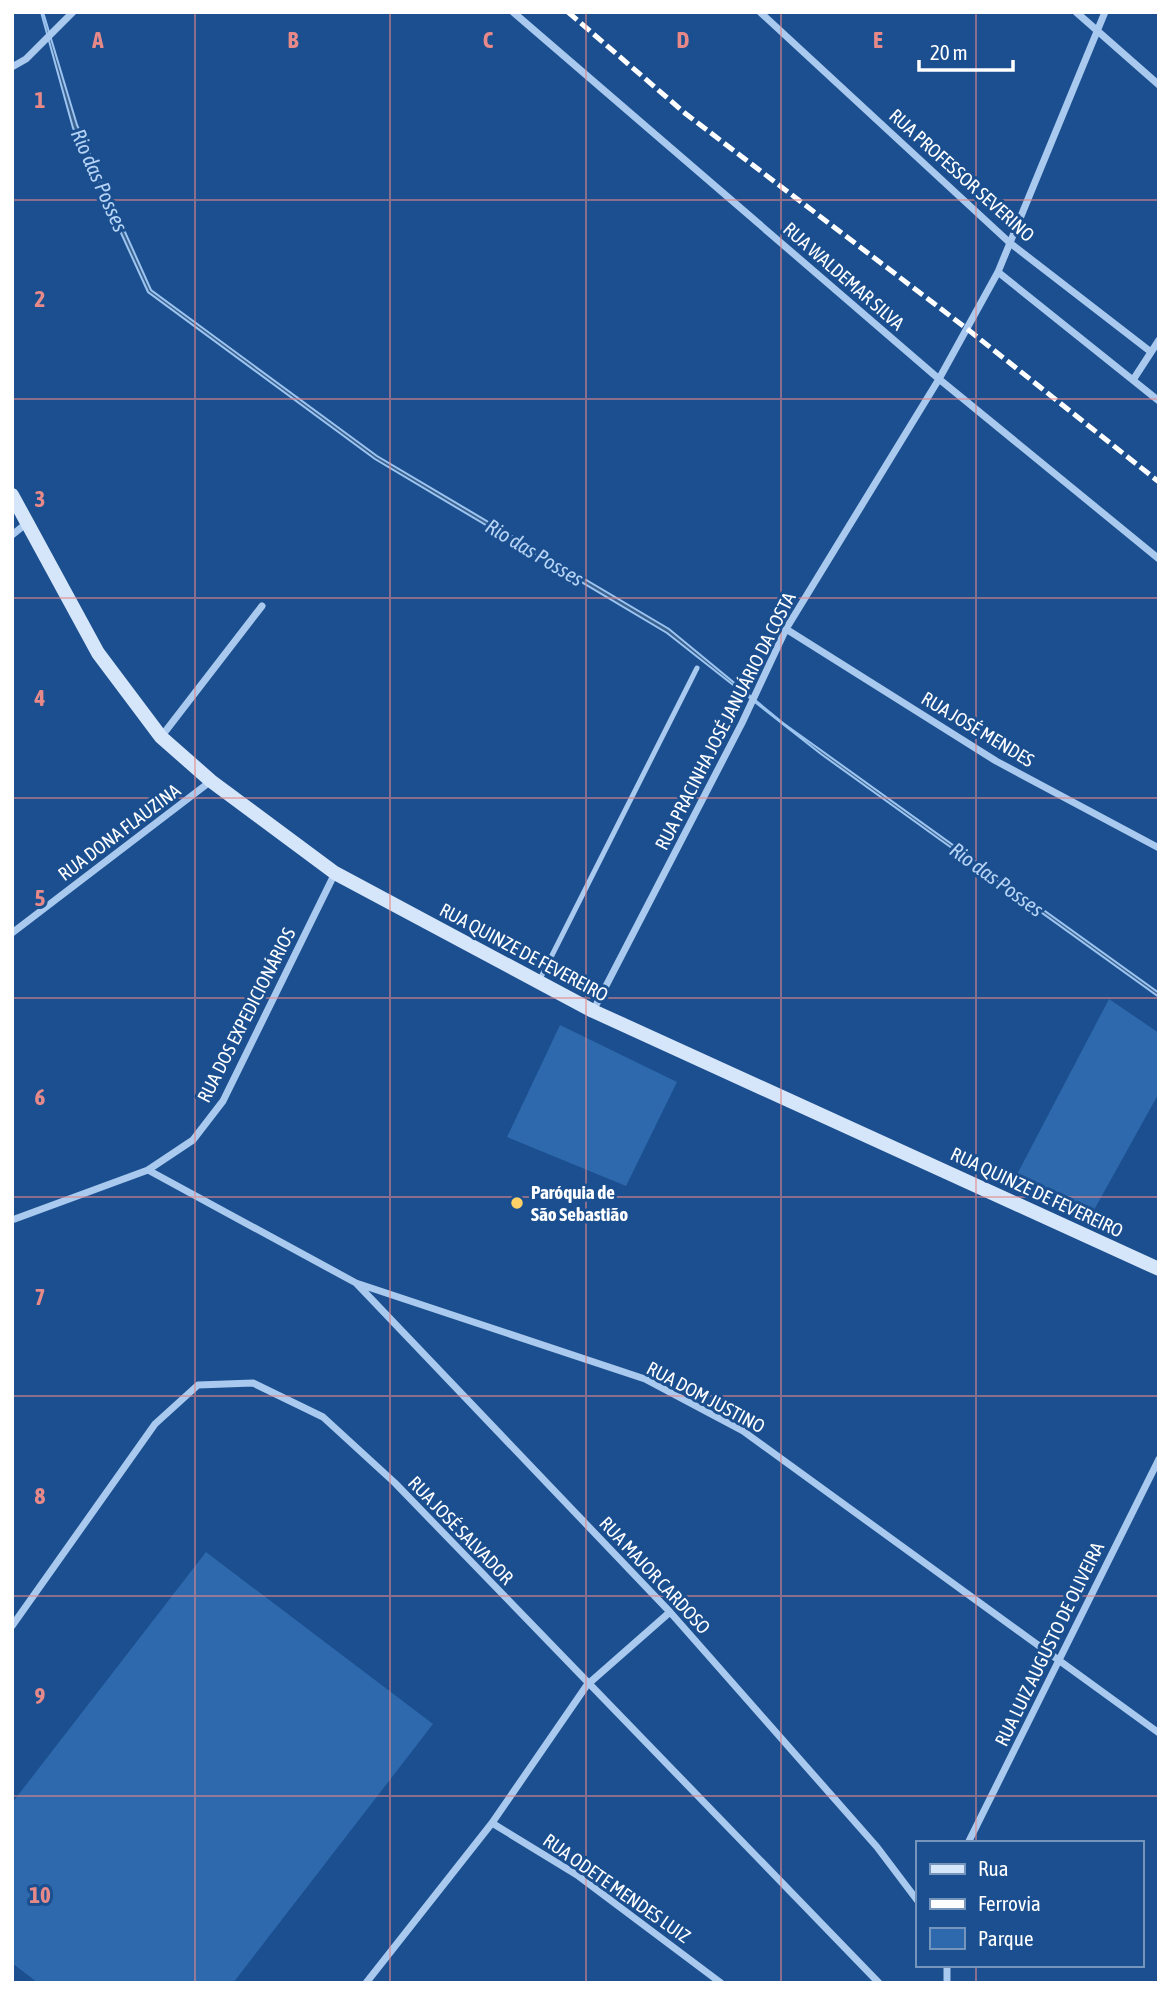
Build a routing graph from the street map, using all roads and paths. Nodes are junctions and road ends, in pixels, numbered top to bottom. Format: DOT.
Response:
graph roads {
  1 [pos="513,12"];
  2 [pos="760,12"];
  3 [pos="1076,12"];
  4 [pos="1105,12"];
  5 [pos="73,13"];
  6 [pos="1097,31"];
  7 [pos="12,67"];
  8 [pos="1159,85"];
  9 [pos="1010,243"];
  10 [pos="998,272"];
  11 [pos="1159,340"];
  12 [pos="1150,352"];
  13 [pos="939,379"];
  14 [pos="1133,380"];
  15 [pos="1159,401"];
  16 [pos="12,495"];
  17 [pos="27,523"];
  18 [pos="12,535"];
  19 [pos="1159,559"];
  20 [pos="262,606"];
  21 [pos="786,629"];
  22 [pos="697,668"];
  23 [pos="161,737"];
  24 [pos="211,781"];
  25 [pos="1159,848"];
  26 [pos="335,873"];
  27 [pos="12,933"];
  28 [pos="538,982"];
  29 [pos="593,1011"];
  30 [pos="148,1170"];
  31 [pos="12,1220"];
  32 [pos="1159,1269"];
  33 [pos="356,1283"];
  34 [pos="1159,1459"];
  35 [pos="670,1612"];
  36 [pos="12,1626"];
  37 [pos="1058,1659"];
  38 [pos="587,1685"];
  39 [pos="1159,1733"];
  40 [pos="492,1823"];
  41 [pos="969,1841"];
  42 [pos="916,1899"];
  43 [pos="366,1983"];
  44 [pos="721,1983"];
  45 [pos="879,1983"];
  1 -- 13 [label="street, RUA WALDEMAR SILVA"];
  2 -- 9 [label="street, RUA PROFESSOR SEVERINO"];
  3 -- 6 [label="street"];
  4 -- 6 [label="street, RUA PRACINHA JOSÉ JANUÁRIO DA COSTA"];
  5 -- 7 [label="street"];
  6 -- 8 [label="street"];
  6 -- 9 [label="street, RUA PRACINHA JOSÉ JANUÁRIO DA COSTA"];
  9 -- 10 [label="street, RUA PRACINHA JOSÉ JANUÁRIO DA COSTA"];
  9 -- 12 [label="street, RUA PROFESSOR SEVERINO"];
  10 -- 13 [label="street, RUA PRACINHA JOSÉ JANUÁRIO DA COSTA"];
  10 -- 14 [label="street"];
  11 -- 12 [label="street"];
  12 -- 14 [label="street"];
  13 -- 19 [label="street, RUA WALDEMAR SILVA"];
  13 -- 21 [label="street, RUA PRACINHA JOSÉ JANUÁRIO DA COSTA"];
  14 -- 15 [label="street"];
  16 -- 17 [label="main road, RUA QUINZE DE FEVEREIRO"];
  17 -- 18 [label="street"];
  17 -- 23 [label="main road, RUA QUINZE DE FEVEREIRO"];
  20 -- 23 [label="street"];
  21 -- 25 [label="street, RUA JOSÉ MENDES"];
  21 -- 29 [label="street, RUA PRACINHA JOSÉ JANUÁRIO DA COSTA"];
  22 -- 28 [label="lane"];
  23 -- 24 [label="main road, RUA QUINZE DE FEVEREIRO"];
  24 -- 26 [label="main road, RUA QUINZE DE FEVEREIRO"];
  24 -- 27 [label="street, RUA DONA FLAUZINA"];
  26 -- 28 [label="main road, RUA QUINZE DE FEVEREIRO"];
  26 -- 30 [label="street, RUA DOS EXPEDICIONÁRIOS"];
  28 -- 29 [label="main road, RUA QUINZE DE FEVEREIRO"];
  29 -- 32 [label="main road, RUA QUINZE DE FEVEREIRO"];
  30 -- 31 [label="street, RUA DOS EXPEDICIONÁRIOS"];
  30 -- 33 [label="street, RUA DOM JUSTINO"];
  33 -- 35 [label="street, RUA MAJOR CARDOSO"];
  33 -- 37 [label="street, RUA DOM JUSTINO"];
  34 -- 37 [label="street, RUA LUIZ AUGUSTO DE OLIVEIRA"];
  35 -- 38 [label="street"];
  35 -- 42 [label="street, RUA MAJOR CARDOSO"];
  36 -- 38 [label="street, RUA JOSÉ SALVADOR"];
  37 -- 39 [label="street, RUA DOM JUSTINO"];
  37 -- 41 [label="street, RUA LUIZ AUGUSTO DE OLIVEIRA"];
  38 -- 40 [label="street"];
  38 -- 45 [label="street, RUA JOSÉ SALVADOR"];
  40 -- 43 [label="street"];
  40 -- 44 [label="street, RUA ODETE MENDES LUIZ"];
}
